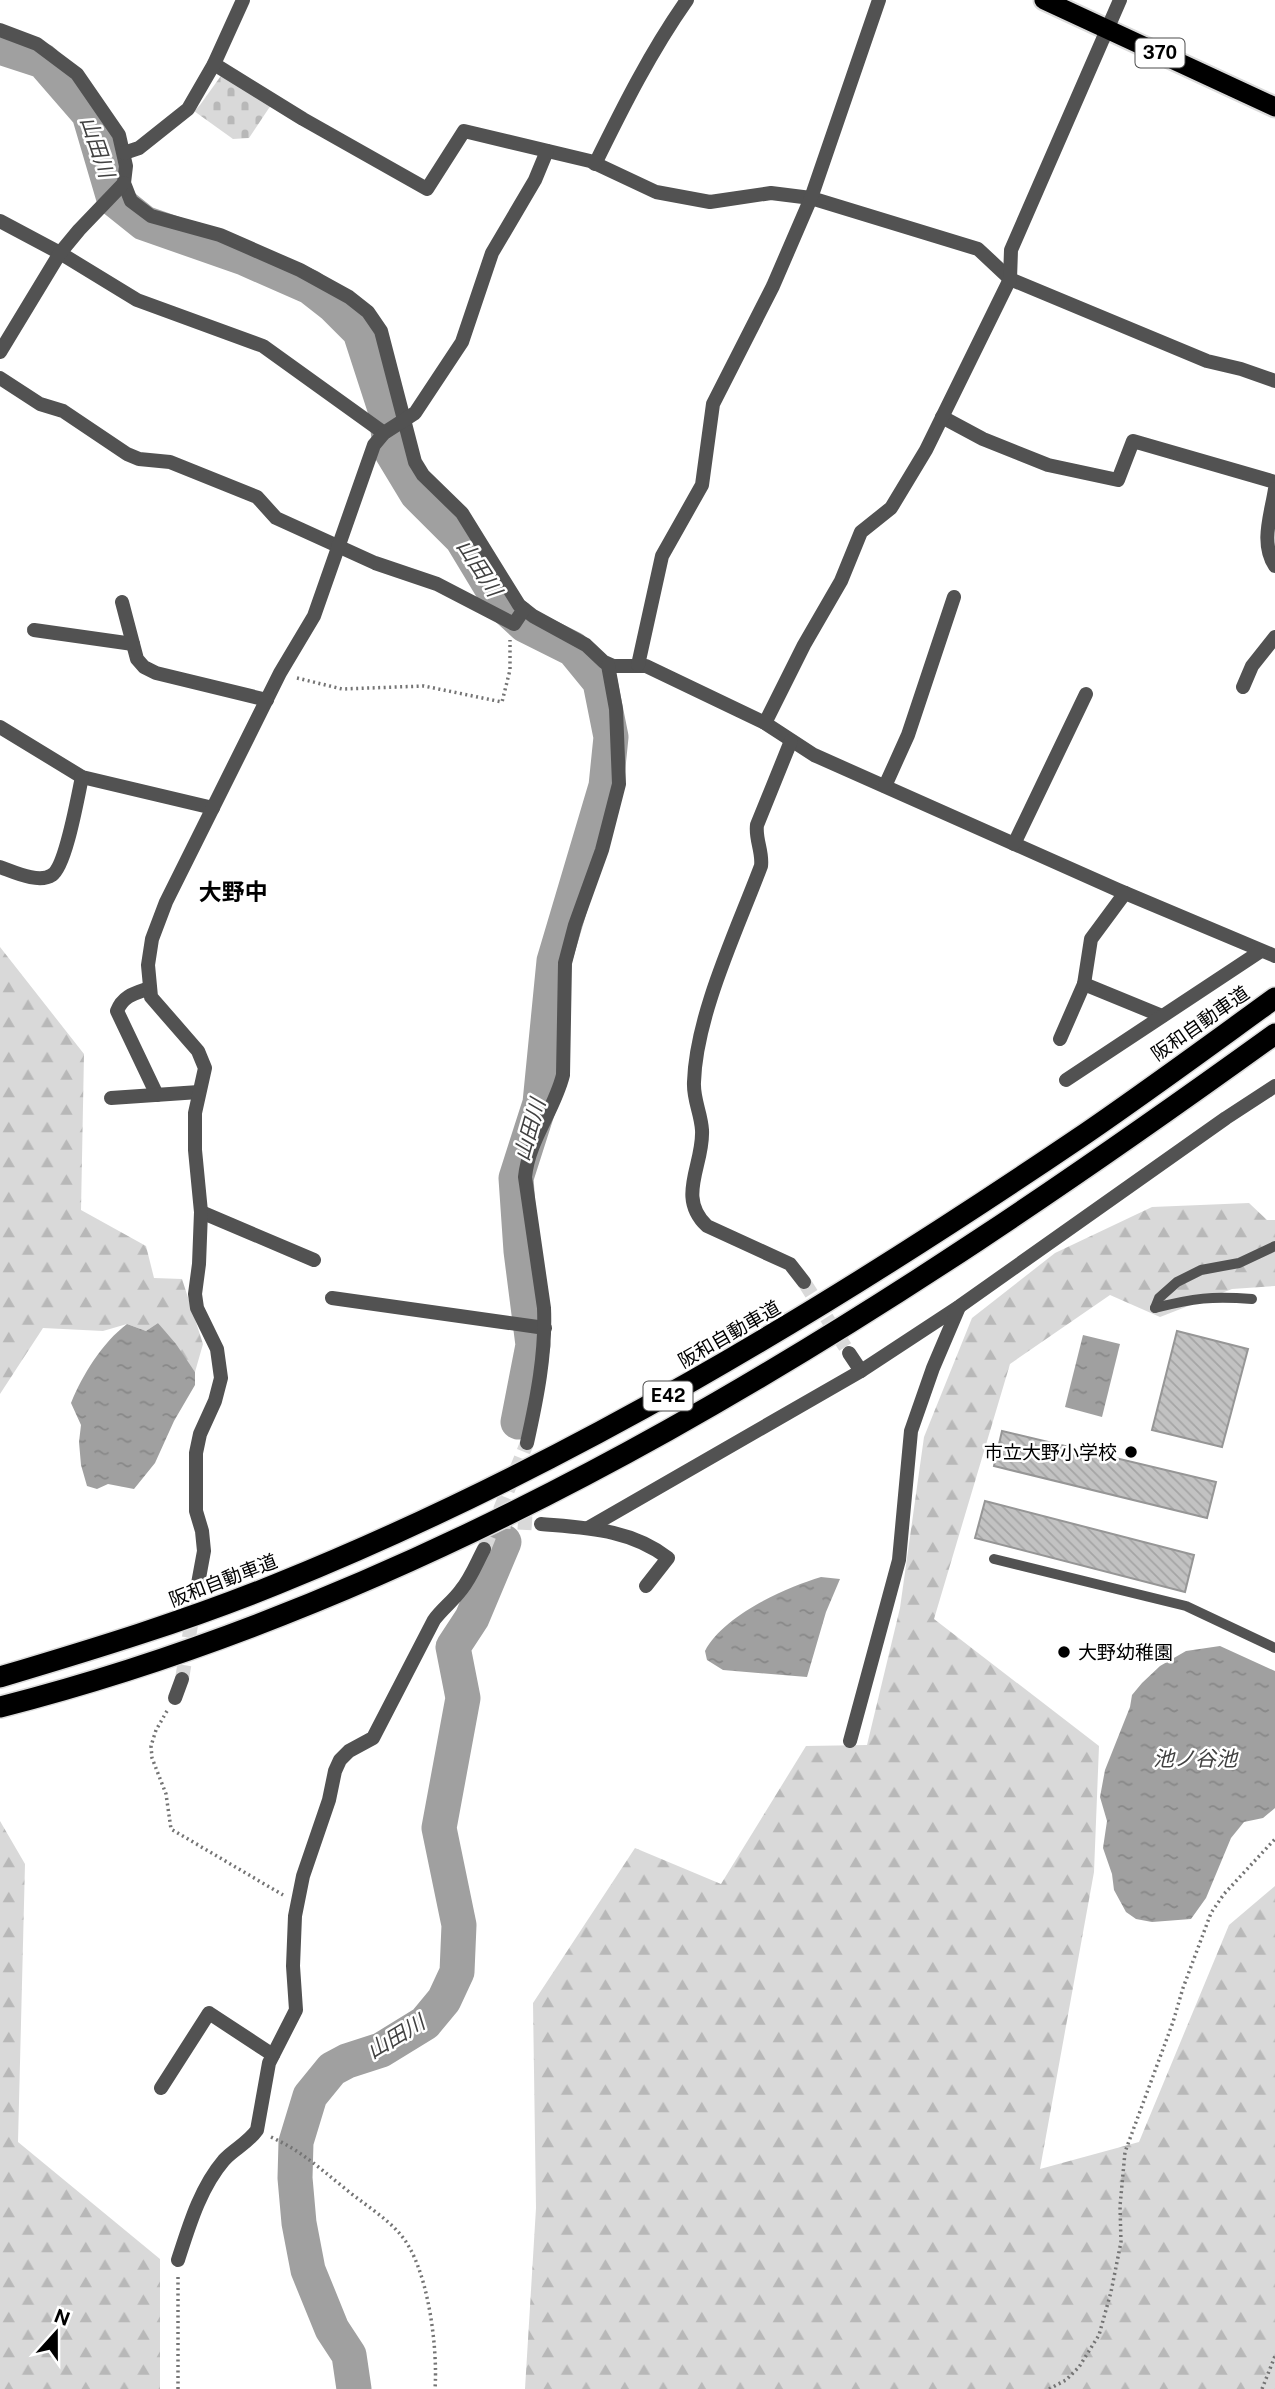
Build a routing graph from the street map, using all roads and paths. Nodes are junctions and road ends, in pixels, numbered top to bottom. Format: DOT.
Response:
graph roads {
  1 [pos="243,0"];
  2 [pos="687,0"];
  3 [pos="879,0"];
  4 [pos="1044,0"];
  5 [pos="1120,0"];
  6 [pos="1108,29"];
  7 [pos="0,30"];
  8 [pos="214,64"];
  9 [pos="1275,107"];
  10 [pos="547,151"];
  11 [pos="124,153"];
  12 [pos="595,164"];
  13 [pos="124,183"];
  14 [pos="811,198"];
  15 [pos="0,221"];
  16 [pos="60,253"];
  17 [pos="1010,279"];
  18 [pos="0,352"];
  19 [pos="0,378"];
  20 [pos="1275,381"];
  21 [pos="942,417"];
  22 [pos="405,420"];
  23 [pos="384,433"];
  24 [pos="1275,482"];
  25 [pos="1275,489"];
  26 [pos="338,547"];
  27 [pos="1275,566"];
  28 [pos="954,597"];
  29 [pos="122,603"];
  30 [pos="524,609"];
  31 [pos="514,624"];
  32 [pos="34,630"];
  33 [pos="1275,637"];
  34 [pos="133,644"];
  35 [pos="608,665"];
  36 [pos="638,665"];
  37 [pos="280,673"];
  38 [pos="1243,687"];
  39 [pos="1086,694"];
  40 [pos="267,700"];
  41 [pos="765,723"];
  42 [pos="0,727"];
  43 [pos="791,741"];
  44 [pos="82,777"];
  45 [pos="885,786"];
  46 [pos="213,808"];
  47 [pos="1014,844"];
  48 [pos="0,867"];
  49 [pos="1125,893"];
  50 [pos="1268,953"];
  51 [pos="1084,984"];
  52 [pos="150,988"];
  53 [pos="1275,998"];
  54 [pos="1162,1016"];
  55 [pos="1275,1034"];
  56 [pos="1060,1039"];
  57 [pos="1066,1080"];
  58 [pos="1275,1086"];
  59 [pos="199,1093"];
  60 [pos="157,1095"];
  61 [pos="111,1098"];
  62 [pos="201,1212"];
  63 [pos="1275,1246"];
  64 [pos="314,1260"];
  65 [pos="804,1282"];
  66 [pos="332,1298"];
  67 [pos="1252,1299"];
  68 [pos="960,1306"];
  69 [pos="545,1328"];
  70 [pos="849,1353"];
  71 [pos="861,1371"];
  72 [pos="527,1443"];
  73 [pos="541,1524"];
  74 [pos="588,1528"];
  75 [pos="484,1549"];
  76 [pos="993,1559"];
  77 [pos="646,1586"];
  78 [pos="197,1589"];
  79 [pos="1275,1648"];
  80 [pos="0,1677"];
  81 [pos="182,1679"];
  82 [pos="175,1698"];
  83 [pos="0,1707"];
  84 [pos="850,1741"];
  85 [pos="1275,1839"];
  86 [pos="298,1904"];
  87 [pos="273,2055"];
  88 [pos="161,2088"];
  89 [pos="257,2130"];
  90 [pos="178,2260"];
  91 [pos="1275,2356"];
  92 [pos="178,2389"];
  93 [pos="435,2389"];
  94 [pos="1049,2389"];
  95 [pos="1262,2389"];
  1 -- 8 [label="street"];
  2 -- 12 [label="street"];
  3 -- 14 [label="street"];
  4 -- 6 [label="highway, 370"];
  5 -- 6 [label="street"];
  6 -- 9 [label="highway, 370"];
  6 -- 17 [label="street"];
  7 -- 11 [label="street"];
  8 -- 10 [label="street"];
  8 -- 11 [label="street"];
  10 -- 12 [label="street"];
  10 -- 22 [label="street"];
  11 -- 13 [label="street"];
  12 -- 14 [label="street"];
  13 -- 16 [label="street"];
  13 -- 22 [label="street"];
  14 -- 17 [label="street"];
  14 -- 36 [label="street"];
  15 -- 16 [label="street"];
  16 -- 18 [label="street"];
  16 -- 23 [label="street"];
  17 -- 20 [label="street"];
  17 -- 21 [label="street"];
  19 -- 26 [label="street"];
  21 -- 24 [label="street"];
  21 -- 41 [label="street"];
  22 -- 23 [label="street"];
  22 -- 30 [label="street"];
  23 -- 26 [label="street"];
  25 -- 27 [label="street"];
  26 -- 31 [label="street"];
  26 -- 37 [label="street"];
  28 -- 45 [label="street"];
  29 -- 34 [label="street"];
  30 -- 31 [label="street"];
  30 -- 35 [label="street"];
  31 -- 37 [label="path"];
  32 -- 34 [label="street"];
  33 -- 38 [label="street"];
  34 -- 40 [label="street"];
  35 -- 36 [label="street"];
  35 -- 69 [label="street"];
  36 -- 41 [label="street"];
  37 -- 40 [label="street"];
  39 -- 47 [label="street"];
  40 -- 46 [label="street"];
  41 -- 43 [label="street"];
  42 -- 44 [label="street"];
  43 -- 45 [label="street"];
  43 -- 65 [label="street"];
  44 -- 46 [label="street"];
  44 -- 48 [label="street"];
  45 -- 47 [label="street"];
  46 -- 52 [label="street"];
  47 -- 49 [label="street"];
  49 -- 50 [label="street"];
  49 -- 51 [label="street"];
  50 -- 54 [label="street"];
  51 -- 54 [label="street"];
  51 -- 56 [label="street"];
  52 -- 59 [label="street"];
  52 -- 60 [label="street"];
  53 -- 80 [label="highway, 阪和自動車道 / E42"];
  54 -- 57 [label="street"];
  55 -- 83 [label="highway, E42"];
  58 -- 68 [label="street"];
  59 -- 60 [label="street"];
  59 -- 62 [label="street"];
  60 -- 61 [label="street"];
  62 -- 64 [label="street"];
  62 -- 78 [label="street"];
  63 -- 67 [label="lane"];
  66 -- 69 [label="street"];
  68 -- 71 [label="street"];
  68 -- 84 [label="street"];
  69 -- 72 [label="street"];
  70 -- 71 [label="street"];
  71 -- 74 [label="street"];
  73 -- 74 [label="street"];
  74 -- 77 [label="street"];
  75 -- 86 [label="street"];
  76 -- 79 [label="lane"];
  81 -- 82 [label="street"];
  82 -- 86 [label="path"];
  85 -- 94 [label="path"];
  86 -- 87 [label="street"];
  87 -- 88 [label="street"];
  87 -- 89 [label="street"];
  89 -- 90 [label="street"];
  89 -- 93 [label="path"];
  90 -- 92 [label="path"];
  91 -- 95 [label="path"];
}
